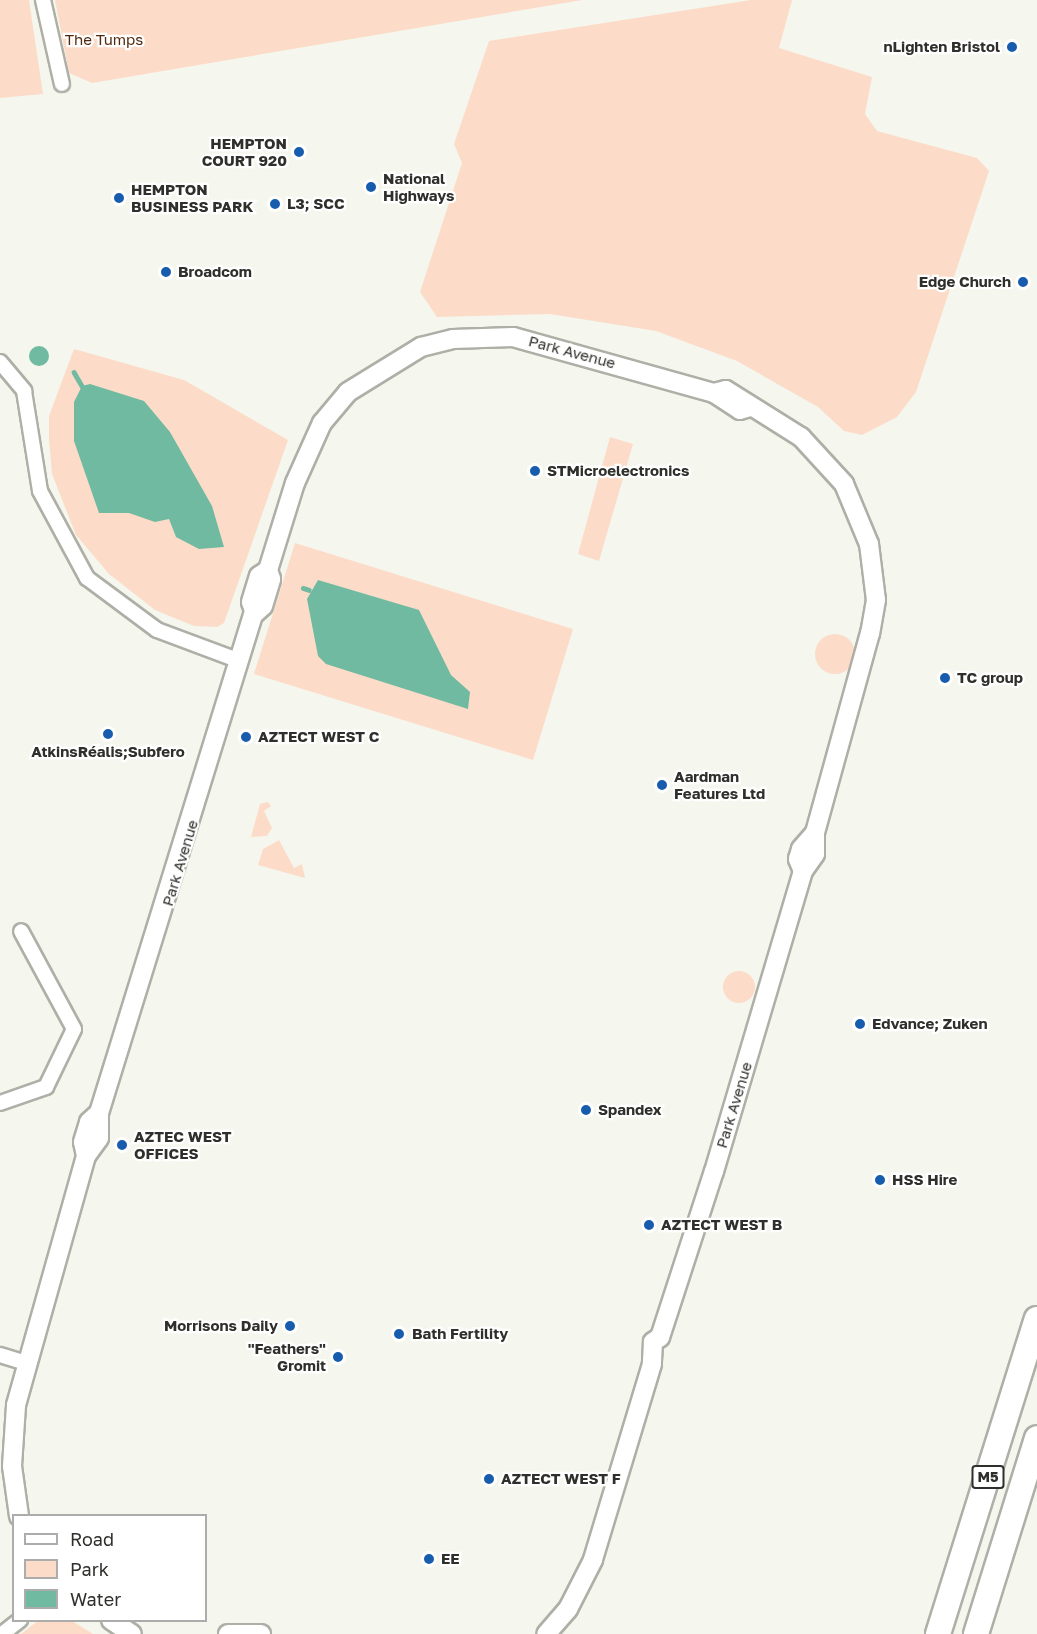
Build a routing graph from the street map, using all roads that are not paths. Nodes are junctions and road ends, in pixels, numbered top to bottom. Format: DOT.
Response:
graph roads {
  1 [pos="43,0"];
  2 [pos="62,84"];
  3 [pos="0,362"];
  4 [pos="240,661"];
  5 [pos="21,931"];
  6 [pos="0,1103"];
  7 [pos="1037,1319"];
  8 [pos="0,1355"];
  9 [pos="27,1363"];
  10 [pos="1037,1438"];
  11 [pos="23,1513"];
  12 [pos="17,1622"];
  13 [pos="114,1622"];
  14 [pos="2,1634"];
  15 [pos="132,1634"];
  16 [pos="228,1634"];
  17 [pos="261,1634"];
  18 [pos="546,1634"];
  19 [pos="938,1634"];
  20 [pos="976,1634"];
  1 -- 2 [label="street"];
  3 -- 4 [label="street"];
  4 -- 9 [label="street, Park Avenue"];
  4 -- 18 [label="street, Park Avenue"];
  5 -- 6 [label="street"];
  7 -- 19 [label="highway, M5"];
  8 -- 9 [label="street"];
  9 -- 11 [label="street, Park Avenue"];
  10 -- 20 [label="highway, M5"];
  12 -- 14 [label="street"];
  13 -- 15 [label="street"];
  16 -- 17 [label="street"];
}
